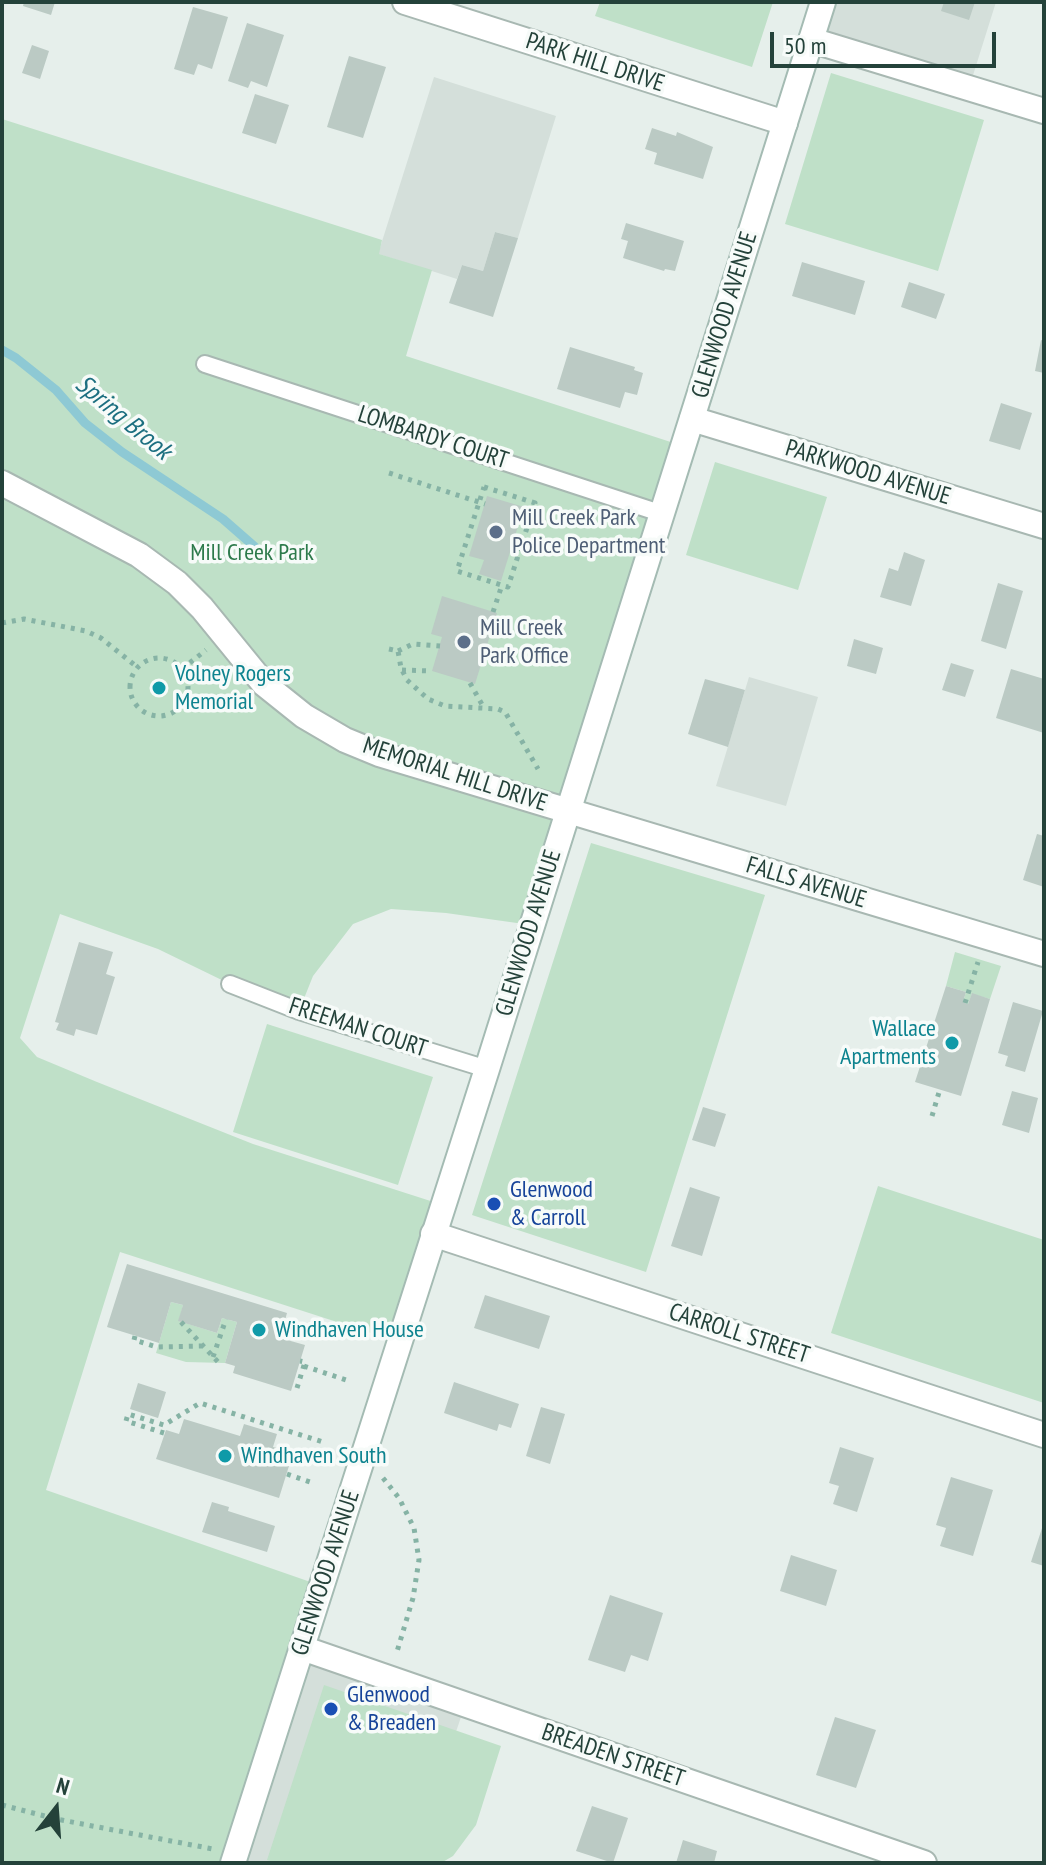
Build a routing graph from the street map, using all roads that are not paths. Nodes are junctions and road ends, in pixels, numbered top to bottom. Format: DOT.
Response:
graph roads {
  1 [pos="405,2"];
  2 [pos="823,2"];
  3 [pos="811,40"];
  4 [pos="1044,111"];
  5 [pos="785,123"];
  6 [pos="205,364"];
  7 [pos="692,419"];
  8 [pos="2,483"];
  9 [pos="660,513"];
  10 [pos="1044,526"];
  11 [pos="567,811"];
  12 [pos="1044,954"];
  13 [pos="230,984"];
  14 [pos="487,1069"];
  15 [pos="433,1234"];
  16 [pos="1044,1435"];
  17 [pos="302,1648"];
  18 [pos="235,1859"];
  19 [pos="924,1863"];
  1 -- 5 [label="street, PARK HILL DRIVE"];
  2 -- 3 [label="street, GLENWOOD AVENUE"];
  3 -- 4 [label="street"];
  3 -- 5 [label="street, GLENWOOD AVENUE"];
  5 -- 7 [label="street, GLENWOOD AVENUE"];
  6 -- 9 [label="lane, LOMBARDY COURT"];
  7 -- 9 [label="street, GLENWOOD AVENUE"];
  7 -- 10 [label="street, PARKWOOD AVENUE"];
  8 -- 11 [label="street, MEMORIAL HILL DRIVE"];
  9 -- 11 [label="street, GLENWOOD AVENUE"];
  11 -- 12 [label="street, FALLS AVENUE"];
  11 -- 14 [label="street, GLENWOOD AVENUE"];
  13 -- 14 [label="lane, FREEMAN COURT"];
  14 -- 15 [label="street, GLENWOOD AVENUE"];
  15 -- 16 [label="street, CARROLL STREET"];
  15 -- 17 [label="street, GLENWOOD AVENUE"];
  17 -- 18 [label="street, GLENWOOD AVENUE"];
  17 -- 19 [label="street, BREADEN STREET"];
}
